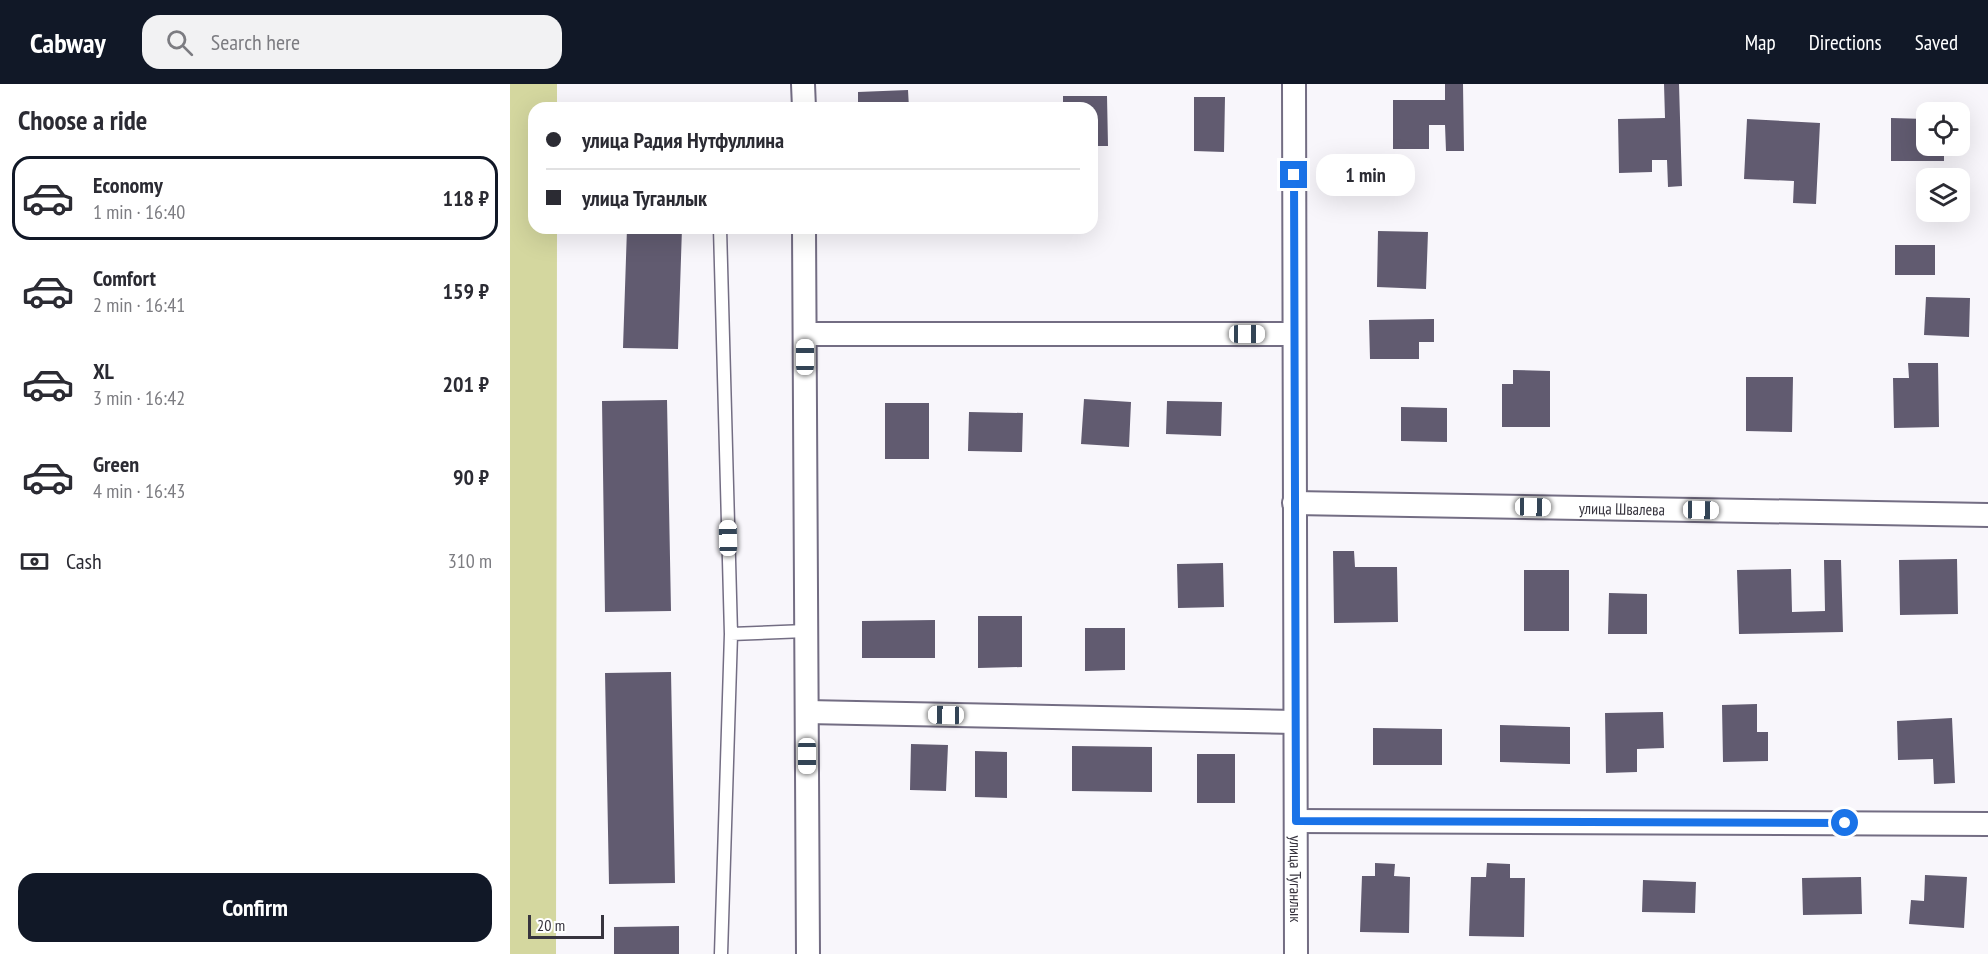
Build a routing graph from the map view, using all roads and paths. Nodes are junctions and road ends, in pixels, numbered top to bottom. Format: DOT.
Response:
graph roads {
  1 [pos="803,84"];
  2 [pos="1294,84"];
  3 [pos="804,102"];
  4 [pos="720,234"];
  5 [pos="804,234"];
  6 [pos="805,334"];
  7 [pos="1294,334"];
  8 [pos="1294,503"];
  9 [pos="1988,515"];
  10 [pos="806,631"];
  11 [pos="731,634"];
  12 [pos="807,712"];
  13 [pos="1295,722"];
  14 [pos="1296,821"];
  15 [pos="1988,824"];
  16 [pos="721,954"];
  17 [pos="808,954"];
  18 [pos="1296,954"];
  1 -- 3 [label="street"];
  2 -- 7 [label="street, улица Туганлык"];
  4 -- 11 [label="lane"];
  5 -- 6 [label="street"];
  6 -- 7 [label="street"];
  6 -- 10 [label="street"];
  7 -- 8 [label="street, улица Туганлык"];
  8 -- 9 [label="street, улица Швалева"];
  8 -- 13 [label="street, улица Туганлык"];
  10 -- 11 [label="lane"];
  10 -- 12 [label="street"];
  11 -- 16 [label="lane"];
  12 -- 13 [label="street"];
  12 -- 17 [label="street"];
  13 -- 14 [label="street, улица Туганлык"];
  14 -- 15 [label="street"];
  14 -- 18 [label="street, улица Туганлык"];
}
